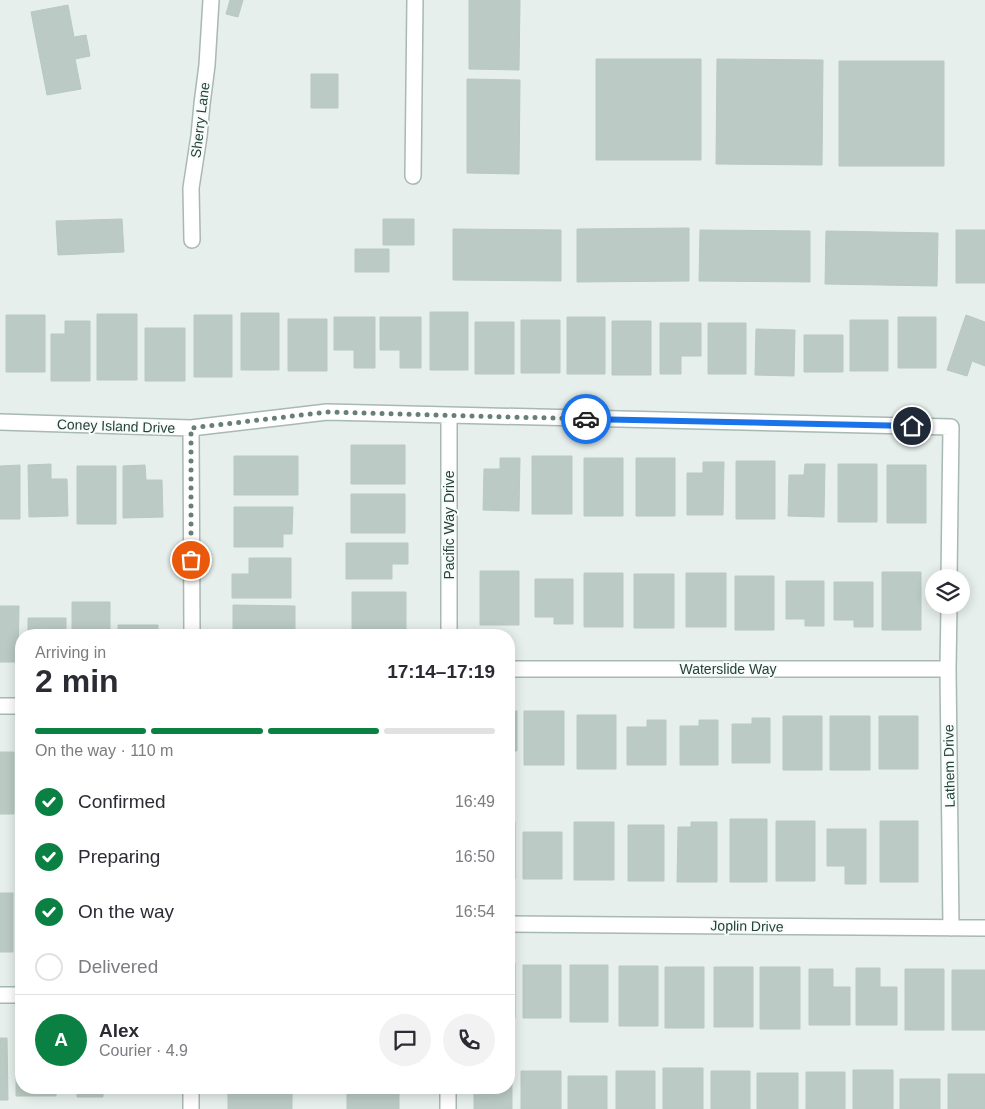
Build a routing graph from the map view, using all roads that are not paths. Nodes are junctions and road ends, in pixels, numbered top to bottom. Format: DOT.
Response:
graph roads {
  1 [pos="211,0"];
  2 [pos="415,0"];
  3 [pos="413,176"];
  4 [pos="192,240"];
  5 [pos="449,415"];
  6 [pos="0,422"];
  7 [pos="191,428"];
  8 [pos="949,569"];
  9 [pos="948,614"];
  10 [pos="192,629"];
  11 [pos="449,629"];
  12 [pos="515,669"];
  13 [pos="948,669"];
  14 [pos="0,706"];
  15 [pos="15,706"];
  16 [pos="515,924"];
  17 [pos="951,928"];
  18 [pos="985,928"];
  19 [pos="0,995"];
  20 [pos="15,995"];
  21 [pos="191,1094"];
  22 [pos="448,1094"];
  23 [pos="190,1109"];
  24 [pos="448,1109"];
  1 -- 4 [label="street, Sherry Lane"];
  2 -- 3 [label="street"];
  5 -- 7 [label="street, Coney Island Drive"];
  5 -- 8 [label="street, Coney Island Drive"];
  5 -- 11 [label="street, Pacific Way Drive"];
  6 -- 7 [label="street, Coney Island Drive"];
  7 -- 10 [label="street"];
  9 -- 13 [label="street, Lathem Drive"];
  12 -- 13 [label="street, Waterslide Way"];
  13 -- 17 [label="street, Lathem Drive"];
  14 -- 15 [label="street"];
  16 -- 17 [label="street, Joplin Drive"];
  17 -- 18 [label="street, Joplin Drive"];
  19 -- 20 [label="street"];
  21 -- 23 [label="street"];
  22 -- 24 [label="street"];
}
